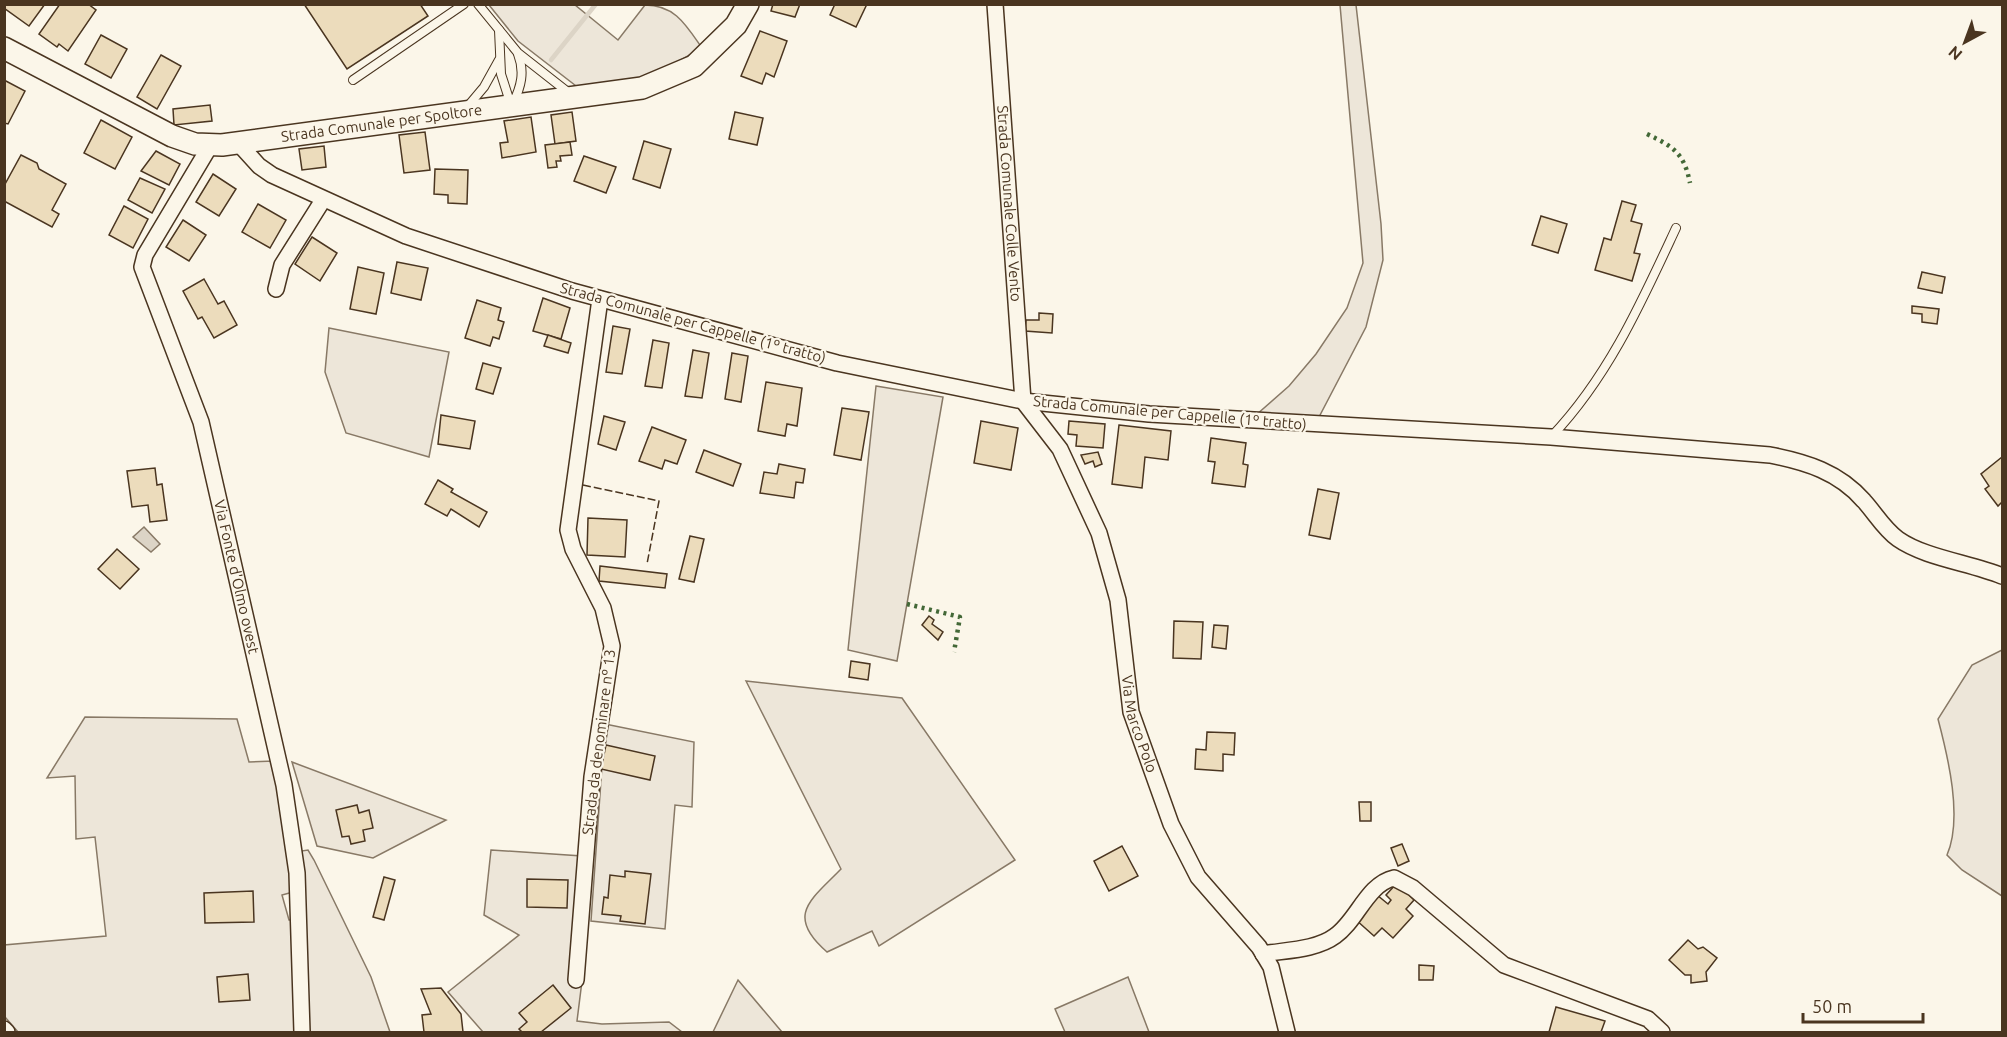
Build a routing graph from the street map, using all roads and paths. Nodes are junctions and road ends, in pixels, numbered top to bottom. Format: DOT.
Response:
graph roads {
  1 [pos="464,4"];
  2 [pos="478,4"];
  3 [pos="748,4"];
  4 [pos="995,4"];
  5 [pos="499,30"];
  6 [pos="4,48"];
  7 [pos="518,53"];
  8 [pos="500,58"];
  9 [pos="353,80"];
  10 [pos="575,98"];
  11 [pos="511,106"];
  12 [pos="460,113"];
  13 [pos="239,144"];
  14 [pos="210,146"];
  15 [pos="323,200"];
  16 [pos="1676,228"];
  17 [pos="276,289"];
  18 [pos="600,299"];
  19 [pos="1023,401"];
  20 [pos="1551,437"];
  21 [pos="2002,576"];
  22 [pos="1263,954"];
  23 [pos="576,980"];
  24 [pos="302,1032"];
  25 [pos="1287,1032"];
  26 [pos="1662,1032"];
  1 -- 9 [label="lane"];
  2 -- 5 [label="lane"];
  3 -- 10 [label="street, Strada Comunale per Spoltore"];
  4 -- 19 [label="street, Strada Comunale Colle Vento"];
  5 -- 7 [label="lane"];
  5 -- 8 [label="lane"];
  6 -- 14 [label="street, Strada Comunale per Spoltore"];
  7 -- 10 [label="lane"];
  7 -- 11 [label="lane"];
  8 -- 11 [label="lane"];
  8 -- 12 [label="lane"];
  10 -- 11 [label="street, Strada Comunale per Spoltore"];
  11 -- 12 [label="street, Strada Comunale per Spoltore"];
  12 -- 13 [label="street, Strada Comunale per Spoltore"];
  13 -- 14 [label="street, Strada Comunale per Spoltore"];
  13 -- 15 [label="street, Strada Comunale per Cappelle (1º tratto)"];
  14 -- 24 [label="street, Via Fonte d'Olmo ovest"];
  15 -- 17 [label="street"];
  15 -- 18 [label="street, Strada Comunale per Cappelle (1º tratto)"];
  16 -- 20 [label="lane"];
  18 -- 19 [label="street, Strada Comunale per Cappelle (1º tratto)"];
  18 -- 23 [label="street, Strada da denominare nº 13"];
  19 -- 20 [label="street, Strada Comunale per Cappelle (1º tratto)"];
  19 -- 22 [label="street, Via Marco Polo"];
  20 -- 21 [label="street, Strada Comunale per Cappelle (1º tratto)"];
  22 -- 25 [label="street, Via Marco Polo"];
  22 -- 26 [label="street"];
}
